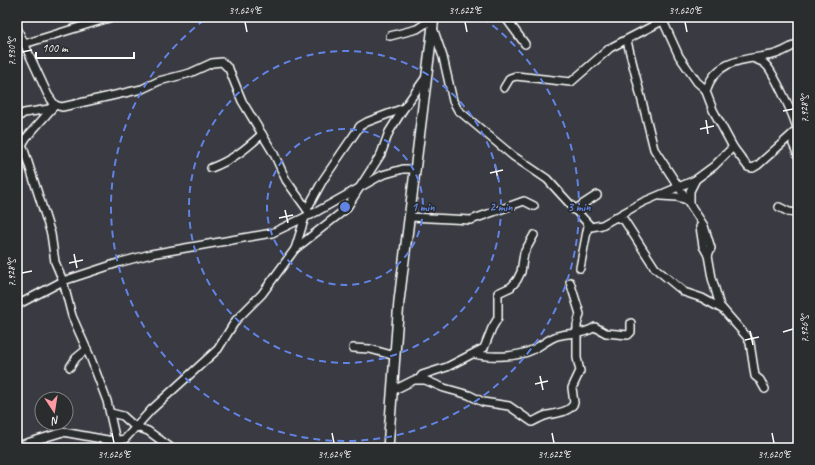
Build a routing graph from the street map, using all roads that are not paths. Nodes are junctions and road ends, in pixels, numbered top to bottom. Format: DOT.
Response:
graph roads {
  1 [pos="112,17"];
  2 [pos="504,17"];
  3 [pos="670,17"];
  4 [pos="434,18"];
  5 [pos="663,21"];
  6 [pos="17,28"];
  7 [pos="433,28"];
  8 [pos="390,36"];
  9 [pos="626,41"];
  10 [pos="798,43"];
  11 [pos="24,44"];
  12 [pos="525,44"];
  13 [pos="753,58"];
  14 [pos="427,76"];
  15 [pos="710,78"];
  16 [pos="698,83"];
  17 [pos="504,88"];
  18 [pos="706,91"];
  19 [pos="55,105"];
  20 [pos="404,108"];
  21 [pos="17,118"];
  22 [pos="17,128"];
  23 [pos="796,131"];
  24 [pos="262,134"];
  25 [pos="22,145"];
  26 [pos="733,147"];
  27 [pos="798,155"];
  28 [pos="211,168"];
  29 [pos="416,169"];
  30 [pos="695,180"];
  31 [pos="680,187"];
  32 [pos="359,188"];
  33 [pos="597,195"];
  34 [pos="660,196"];
  35 [pos="687,200"];
  36 [pos="534,206"];
  37 [pos="779,207"];
  38 [pos="691,209"];
  39 [pos="574,210"];
  40 [pos="798,213"];
  41 [pos="307,214"];
  42 [pos="410,217"];
  43 [pos="615,217"];
  44 [pos="588,226"];
  45 [pos="534,236"];
  46 [pos="295,249"];
  47 [pos="580,268"];
  48 [pos="63,281"];
  49 [pos="570,282"];
  50 [pos="17,305"];
  51 [pos="722,309"];
  52 [pos="631,324"];
  53 [pos="578,332"];
  54 [pos="353,348"];
  55 [pos="87,350"];
  56 [pos="474,354"];
  57 [pos="395,356"];
  58 [pos="70,367"];
  59 [pos="419,379"];
  60 [pos="765,389"];
  61 [pos="392,391"];
  62 [pos="111,412"];
  63 [pos="136,426"];
  64 [pos="118,444"];
  65 [pos="17,446"];
  66 [pos="170,447"];
  67 [pos="388,448"];
  1 -- 11 [label="street"];
  2 -- 12 [label="street"];
  3 -- 5 [label="street"];
  4 -- 7 [label="street"];
  4 -- 8 [label="street"];
  5 -- 9 [label="street"];
  5 -- 16 [label="street"];
  6 -- 11 [label="street"];
  7 -- 14 [label="street"];
  7 -- 39 [label="street"];
  9 -- 17 [label="street"];
  9 -- 31 [label="street"];
  10 -- 13 [label="street"];
  11 -- 19 [label="street"];
  13 -- 15 [label="street"];
  13 -- 23 [label="street"];
  14 -- 20 [label="street"];
  14 -- 29 [label="street"];
  15 -- 16 [label="street"];
  15 -- 18 [label="street"];
  16 -- 18 [label="street"];
  18 -- 26 [label="street"];
  19 -- 21 [label="street"];
  19 -- 24 [label="street"];
  19 -- 25 [label="street"];
  20 -- 32 [label="street"];
  20 -- 41 [label="street"];
  22 -- 25 [label="street"];
  23 -- 26 [label="street"];
  23 -- 27 [label="street"];
  24 -- 28 [label="street"];
  24 -- 41 [label="street"];
  25 -- 48 [label="street"];
  26 -- 30 [label="street"];
  29 -- 32 [label="street"];
  29 -- 42 [label="street"];
  30 -- 31 [label="street"];
  30 -- 38 [label="street"];
  31 -- 34 [label="street"];
  31 -- 35 [label="street"];
  32 -- 41 [label="street"];
  32 -- 46 [label="street"];
  33 -- 39 [label="street"];
  34 -- 35 [label="street"];
  34 -- 43 [label="street"];
  35 -- 38 [label="street"];
  36 -- 42 [label="street"];
  37 -- 40 [label="street"];
  38 -- 51 [label="street"];
  39 -- 44 [label="street"];
  41 -- 46 [label="street"];
  41 -- 48 [label="street"];
  42 -- 57 [label="street"];
  43 -- 44 [label="street"];
  43 -- 51 [label="street"];
  44 -- 47 [label="street"];
  45 -- 56 [label="street"];
  46 -- 63 [label="street"];
  48 -- 50 [label="street"];
  48 -- 55 [label="street"];
  49 -- 53 [label="street"];
  51 -- 60 [label="street"];
  52 -- 53 [label="street"];
  53 -- 56 [label="street"];
  53 -- 59 [label="street"];
  54 -- 57 [label="street"];
  55 -- 58 [label="street"];
  55 -- 62 [label="street"];
  56 -- 59 [label="street"];
  57 -- 61 [label="street"];
  59 -- 61 [label="street"];
  61 -- 67 [label="street"];
  62 -- 63 [label="street"];
  62 -- 64 [label="street"];
  63 -- 64 [label="street"];
  63 -- 66 [label="street"];
  64 -- 65 [label="street"];
}
